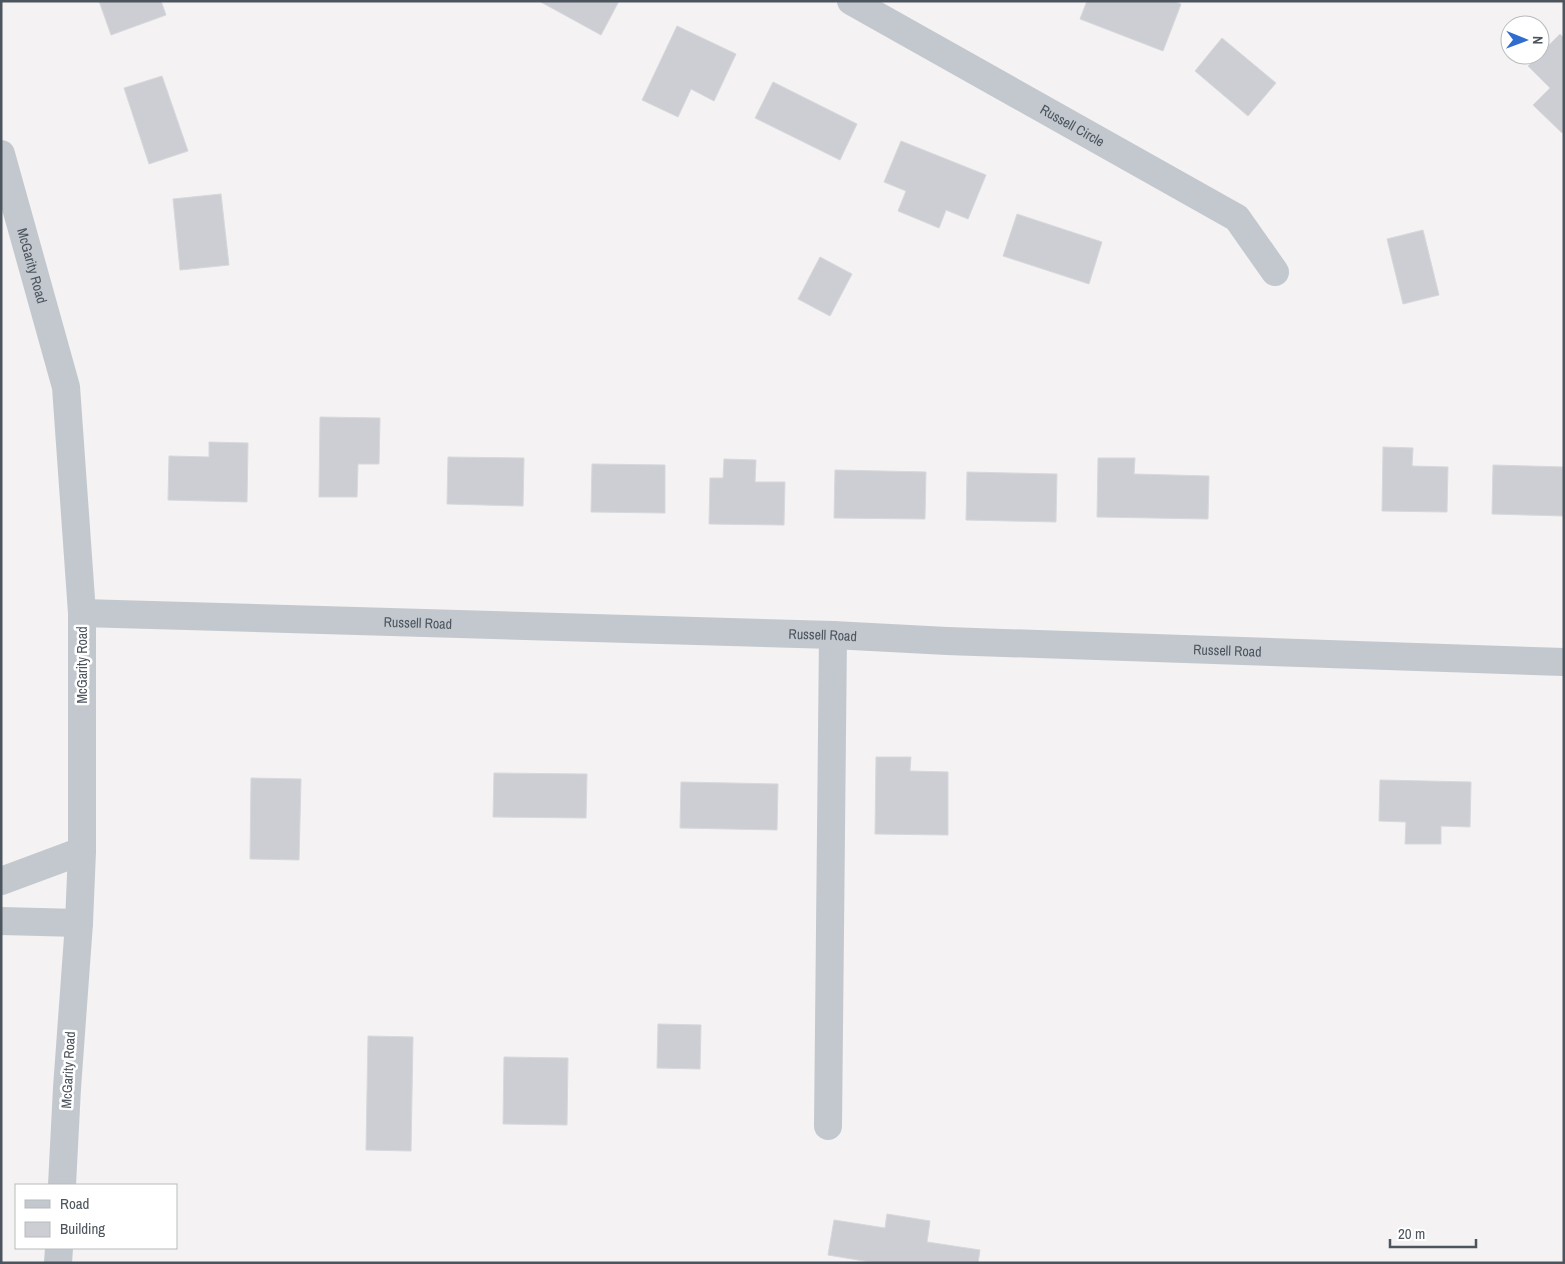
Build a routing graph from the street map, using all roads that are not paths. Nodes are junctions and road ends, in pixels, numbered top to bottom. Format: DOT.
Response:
graph roads {
  1 [pos="851,1"];
  2 [pos="1,154"];
  3 [pos="1275,272"];
  4 [pos="82,613"];
  5 [pos="833,635"];
  6 [pos="1564,662"];
  7 [pos="82,851"];
  8 [pos="1,881"];
  9 [pos="1,921"];
  10 [pos="79,923"];
  11 [pos="828,1126"];
  12 [pos="62,1184"];
  13 [pos="59,1249"];
  14 [pos="58,1263"];
  1 -- 3 [label="street, Russell Circle"];
  2 -- 4 [label="street, McGarity Road"];
  4 -- 5 [label="street, Russell Road"];
  4 -- 7 [label="street, McGarity Road"];
  5 -- 6 [label="street, Russell Road"];
  5 -- 11 [label="street"];
  7 -- 8 [label="street"];
  7 -- 10 [label="street, McGarity Road"];
  9 -- 10 [label="street"];
  10 -- 12 [label="street, McGarity Road"];
  13 -- 14 [label="street"];
}
